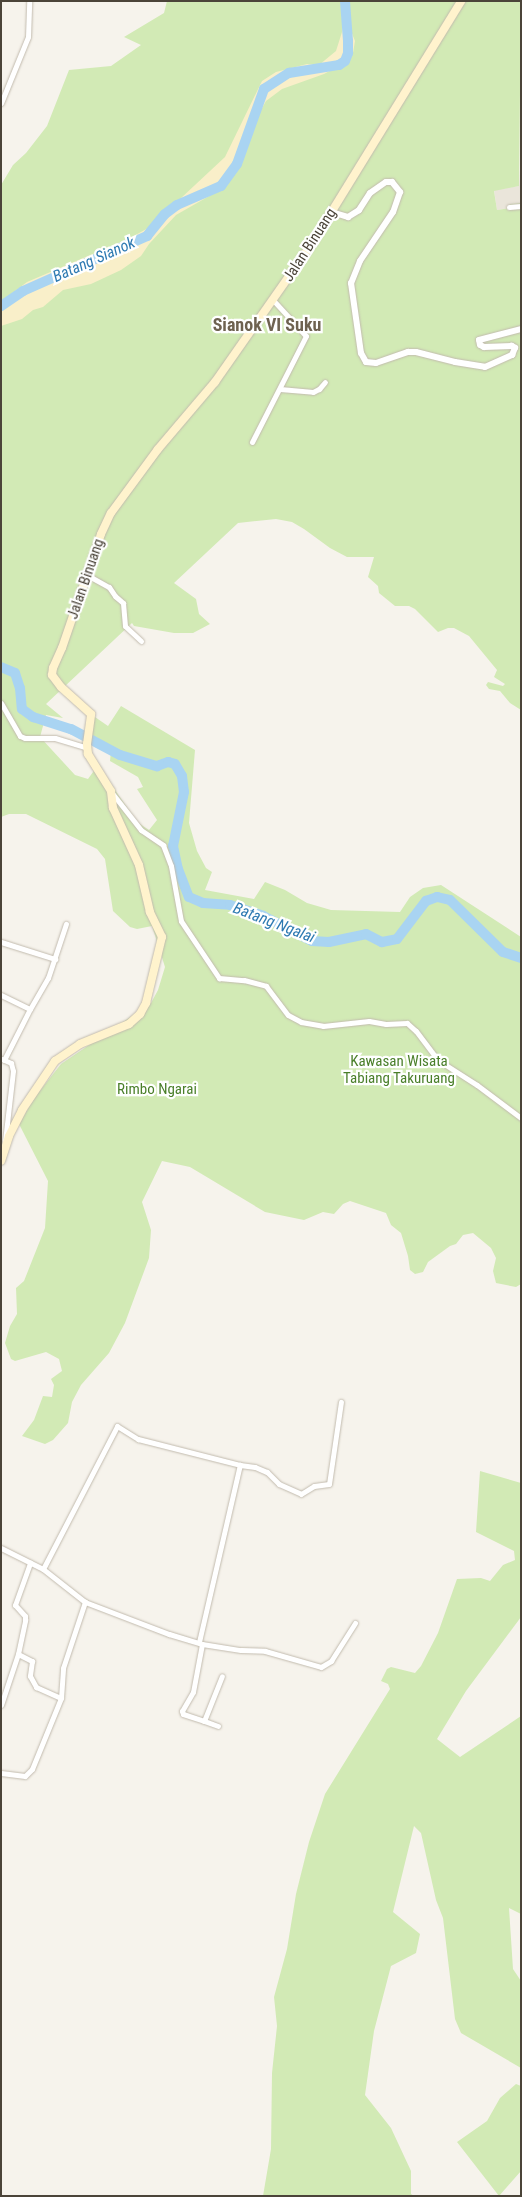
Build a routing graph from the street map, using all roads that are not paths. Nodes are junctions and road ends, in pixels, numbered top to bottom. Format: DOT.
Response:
graph roads {
  1 [pos="28,1"];
  2 [pos="461,1"];
  3 [pos="1,103"];
  4 [pos="521,206"];
  5 [pos="509,207"];
  6 [pos="331,215"];
  7 [pos="273,300"];
  8 [pos="521,329"];
  9 [pos="325,382"];
  10 [pos="280,390"];
  11 [pos="252,442"];
  12 [pos="87,574"];
  13 [pos="141,641"];
  14 [pos="1,703"];
  15 [pos="87,746"];
  16 [pos="111,791"];
  17 [pos="66,924"];
  18 [pos="1,942"];
  19 [pos="55,959"];
  20 [pos="1,995"];
  21 [pos="30,1009"];
  22 [pos="3,1060"];
  23 [pos="521,1118"];
  24 [pos="4,1150"];
  25 [pos="1,1161"];
  26 [pos="341,1402"];
  27 [pos="240,1465"];
  28 [pos="1,1548"];
  29 [pos="30,1563"];
  30 [pos="43,1568"];
  31 [pos="85,1602"];
  32 [pos="355,1624"];
  33 [pos="200,1643"];
  34 [pos="18,1654"];
  35 [pos="222,1676"];
  36 [pos="60,1698"];
  37 [pos="1,1705"];
  38 [pos="204,1721"];
  39 [pos="218,1726"];
  40 [pos="1,1773"];
  1 -- 3 [label="street"];
  2 -- 6 [label="main road, Jalan Binuang"];
  4 -- 5 [label="street"];
  6 -- 7 [label="main road, Jalan Binuang"];
  6 -- 8 [label="street"];
  7 -- 10 [label="street"];
  7 -- 12 [label="main road, Jalan Binuang"];
  9 -- 10 [label="street"];
  10 -- 11 [label="street"];
  12 -- 13 [label="street"];
  12 -- 15 [label="main road, Jalan Binuang"];
  14 -- 15 [label="street"];
  15 -- 16 [label="main road"];
  16 -- 23 [label="street"];
  16 -- 24 [label="main road"];
  17 -- 19 [label="street"];
  18 -- 19 [label="street"];
  19 -- 21 [label="street"];
  20 -- 21 [label="street"];
  21 -- 22 [label="street"];
  22 -- 24 [label="street"];
  24 -- 25 [label="main road"];
  26 -- 27 [label="street"];
  27 -- 30 [label="street"];
  27 -- 33 [label="street"];
  28 -- 29 [label="street"];
  29 -- 30 [label="street"];
  29 -- 34 [label="street"];
  30 -- 31 [label="street"];
  31 -- 33 [label="street"];
  31 -- 36 [label="street"];
  32 -- 33 [label="street"];
  33 -- 38 [label="street"];
  34 -- 36 [label="street"];
  34 -- 37 [label="street"];
  35 -- 38 [label="street"];
  36 -- 40 [label="street"];
  38 -- 39 [label="street"];
}
